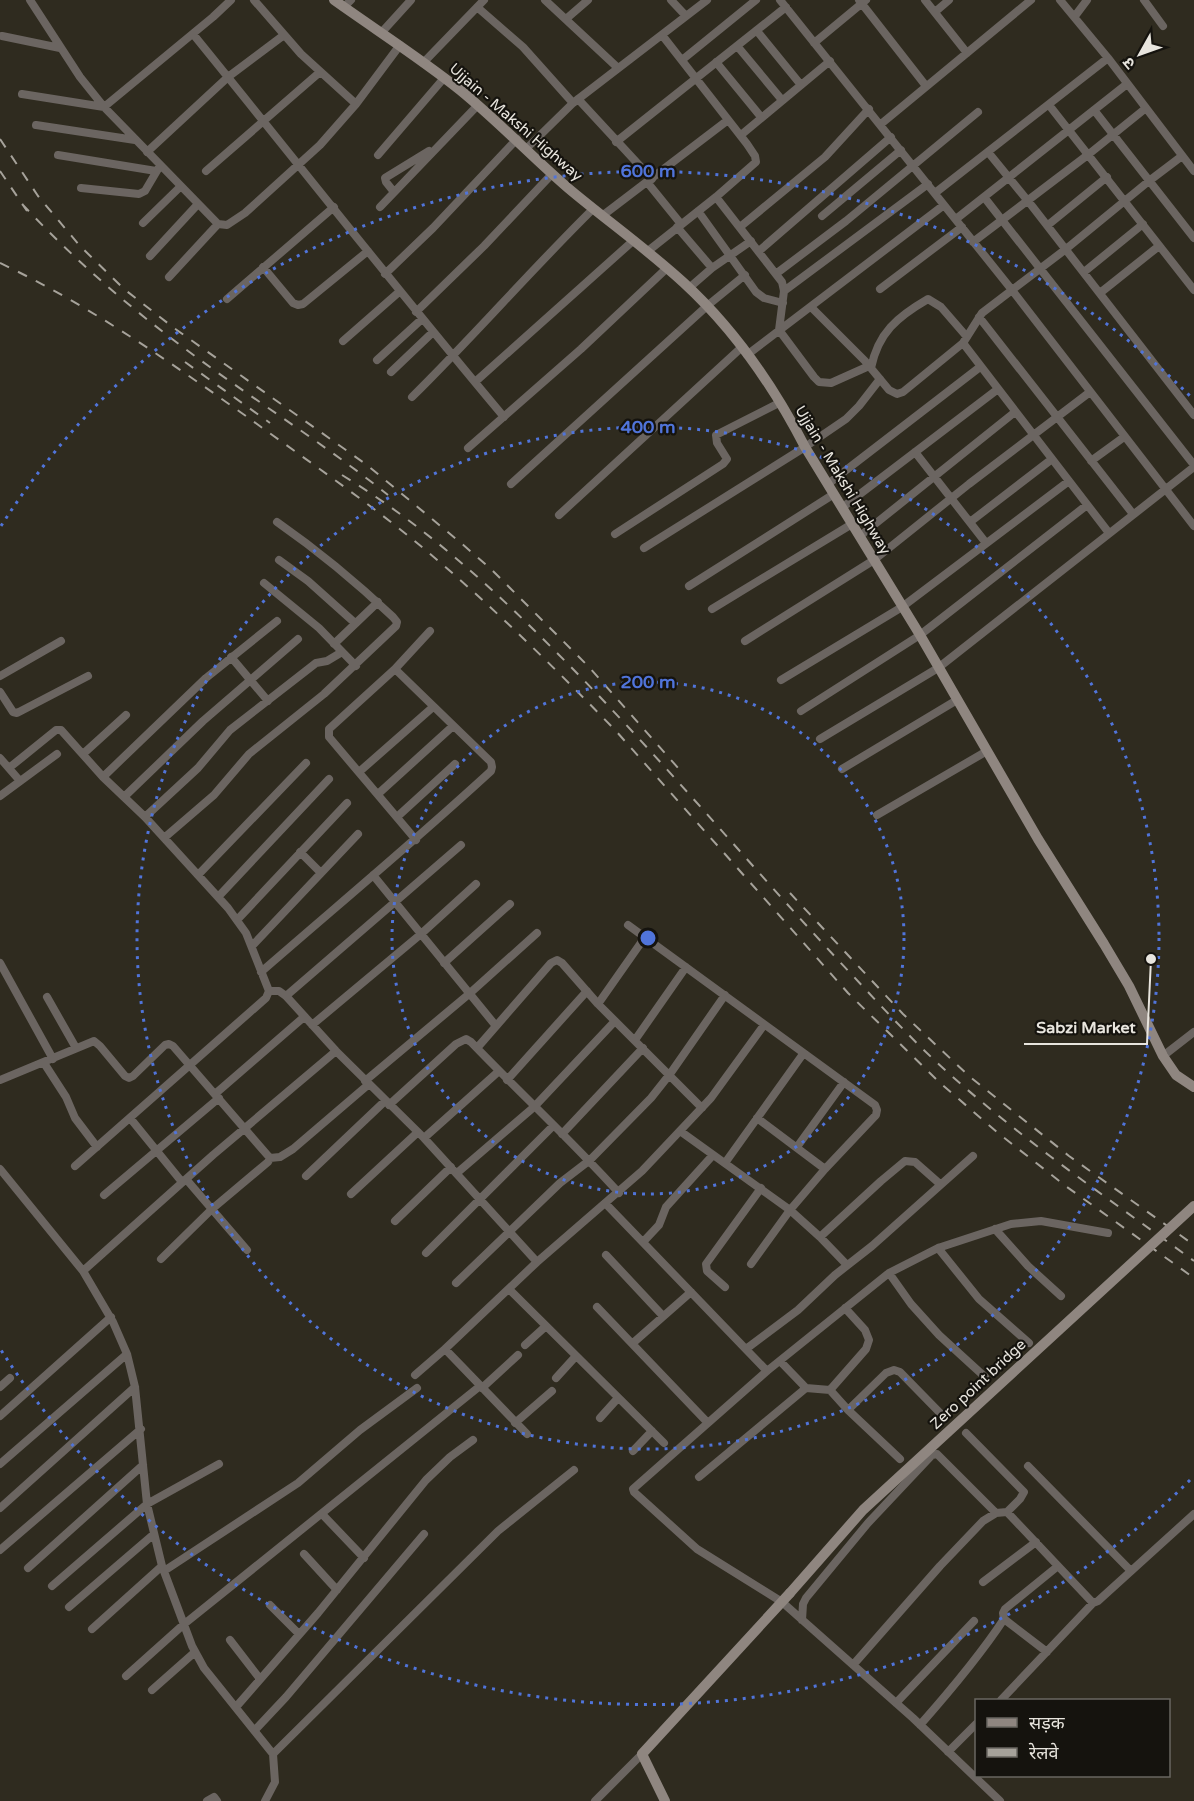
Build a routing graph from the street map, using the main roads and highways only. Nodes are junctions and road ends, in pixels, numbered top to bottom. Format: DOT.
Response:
graph roads {
  1 [pos="334,0"];
  2 [pos="348,4"];
  3 [pos="1194,1087"];
  4 [pos="1194,1206"];
  5 [pos="665,1801"];
  1 -- 2 [label="main road, Ujjain - Makshi Highway"];
  2 -- 3 [label="main road, Ujjain - Makshi Highway"];
  4 -- 5 [label="main road, Zero point bridge, bridge"];
}
